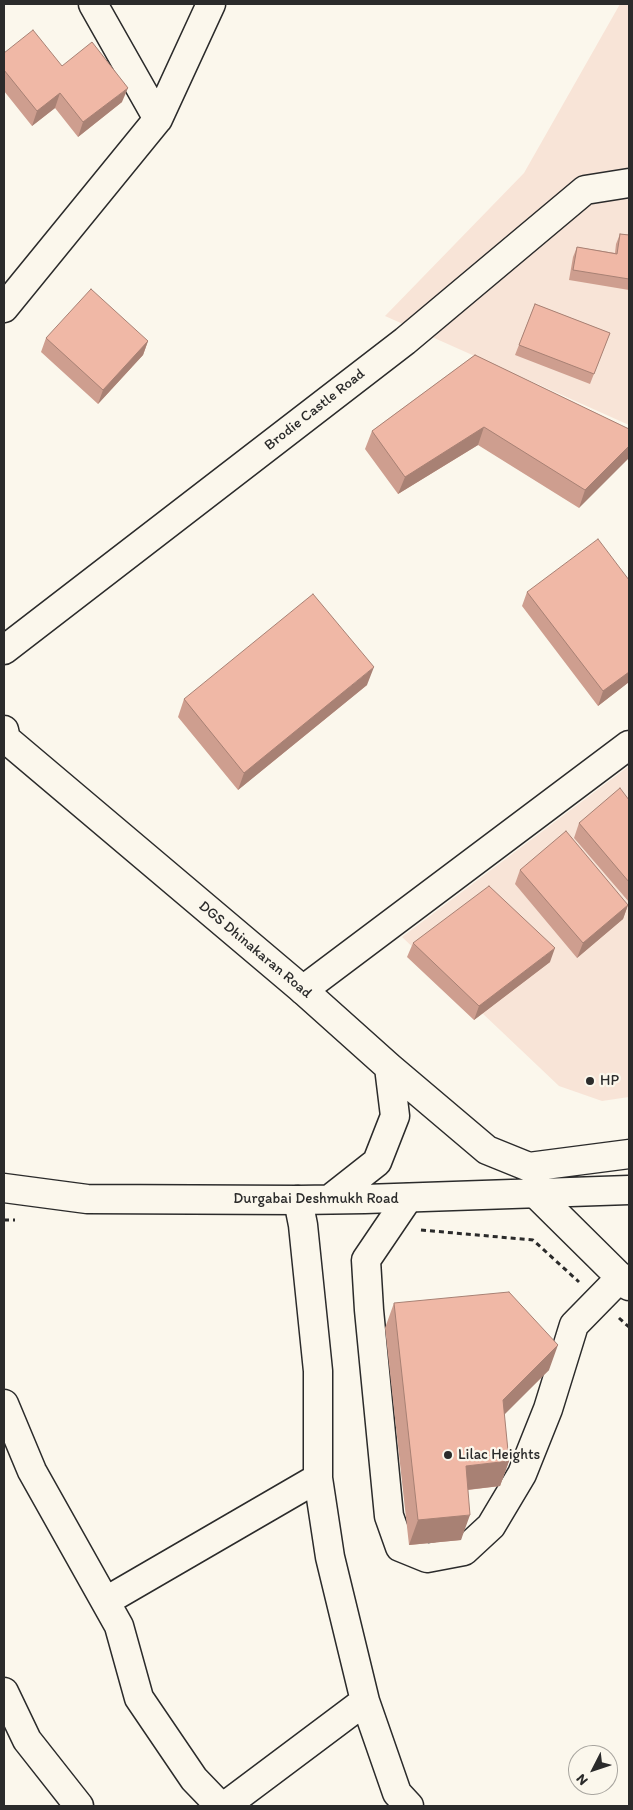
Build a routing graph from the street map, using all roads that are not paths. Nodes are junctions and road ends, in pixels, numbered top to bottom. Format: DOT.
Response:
graph roads {
  1 [pos="93,4"];
  2 [pos="211,4"];
  3 [pos="158,119"];
  4 [pos="629,183"];
  5 [pos="4,308"];
  6 [pos="4,650"];
  7 [pos="4,736"];
  8 [pos="629,745"];
  9 [pos="303,990"];
  10 [pos="389,1067"];
  11 [pos="629,1154"];
  12 [pos="4,1188"];
  13 [pos="629,1190"];
  14 [pos="536,1194"];
  15 [pos="330,1198"];
  16 [pos="408,1198"];
  17 [pos="298,1200"];
  18 [pos="625,1281"];
  19 [pos="4,1404"];
  20 [pos="318,1478"];
  21 [pos="106,1601"];
  22 [pos="4,1692"];
  23 [pos="365,1701"];
  24 [pos="79,1806"];
  25 [pos="220,1806"];
  26 [pos="225,1806"];
  27 [pos="409,1806"];
  1 -- 3 [label="street"];
  2 -- 3 [label="street"];
  3 -- 5 [label="street"];
  4 -- 6 [label="street, Brodie Castle Road"];
  7 -- 9 [label="street, DGS Dhinakaran Road"];
  8 -- 9 [label="street"];
  9 -- 10 [label="street, DGS Dhinakaran Road"];
  10 -- 11 [label="street"];
  10 -- 15 [label="street"];
  12 -- 17 [label="street, Durgabai Deshmukh Road"];
  13 -- 14 [label="street, Durgabai Deshmukh Road"];
  14 -- 16 [label="street, Durgabai Deshmukh Road"];
  14 -- 18 [label="street"];
  15 -- 16 [label="street, Durgabai Deshmukh Road"];
  15 -- 17 [label="street, Durgabai Deshmukh Road"];
  16 -- 18 [label="street"];
  17 -- 20 [label="street"];
  19 -- 21 [label="street"];
  20 -- 21 [label="street"];
  20 -- 23 [label="street"];
  21 -- 25 [label="street"];
  22 -- 24 [label="street"];
  23 -- 26 [label="street"];
  23 -- 27 [label="street"];
}
